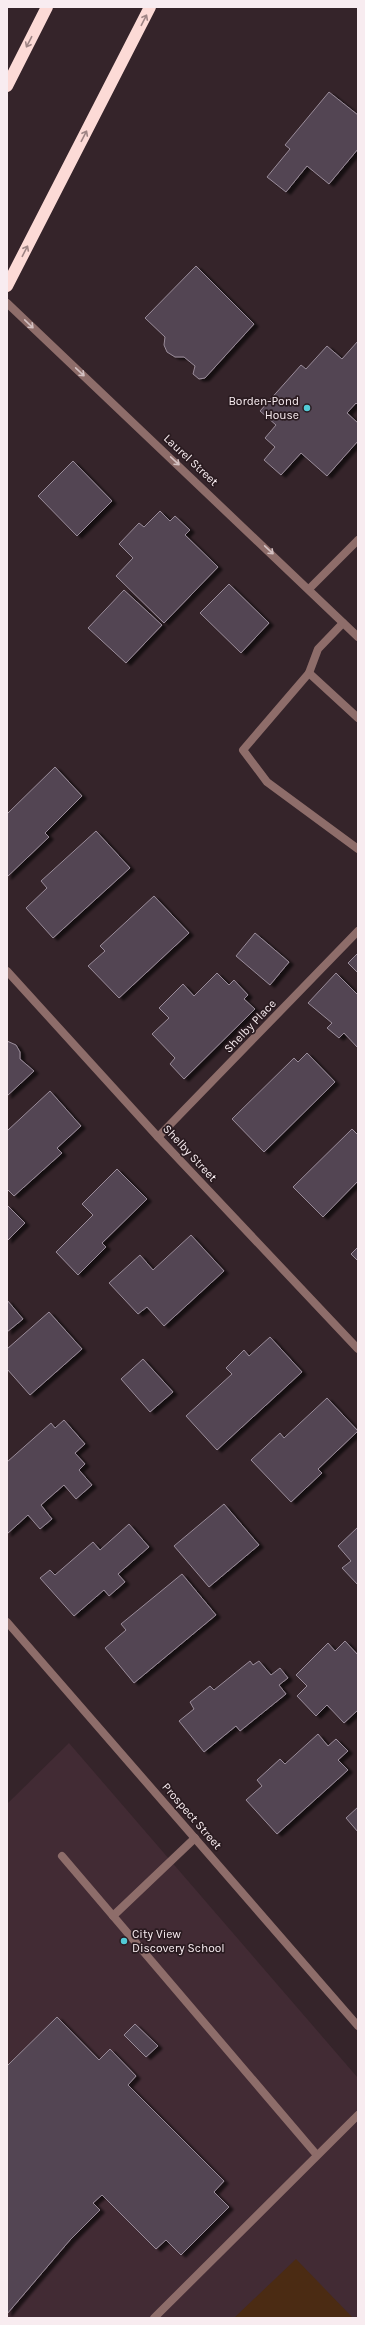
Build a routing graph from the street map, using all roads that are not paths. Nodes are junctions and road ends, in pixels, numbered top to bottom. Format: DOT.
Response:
graph roads {
  1 [pos="47,7"];
  2 [pos="150,7"];
  3 [pos="7,86"];
  4 [pos="7,286"];
  5 [pos="7,302"];
  6 [pos="358,540"];
  7 [pos="310,589"];
  8 [pos="343,623"];
  9 [pos="358,637"];
  10 [pos="309,673"];
  11 [pos="358,718"];
  12 [pos="358,849"];
  13 [pos="358,931"];
  14 [pos="7,971"];
  15 [pos="158,1137"];
  16 [pos="358,1349"];
  17 [pos="7,1622"];
  18 [pos="195,1838"];
  19 [pos="62,1856"];
  20 [pos="113,1916"];
  21 [pos="358,2026"];
  22 [pos="358,2115"];
  23 [pos="316,2154"];
  24 [pos="154,2318"];
  1 -- 3 [label="highway, one-way"];
  4 -- 2 [label="highway, one-way"];
  5 -- 7 [label="street, Laurel Street, one-way"];
  6 -- 7 [label="street"];
  7 -- 8 [label="street, Laurel Street"];
  8 -- 9 [label="street, Laurel Street"];
  8 -- 10 [label="street"];
  10 -- 11 [label="street"];
  10 -- 12 [label="street"];
  13 -- 15 [label="street, Shelby Place"];
  14 -- 15 [label="street, Shelby Street"];
  15 -- 16 [label="street, Shelby Street"];
  17 -- 18 [label="street, Prospect Street"];
  18 -- 20 [label="street"];
  18 -- 21 [label="street, Prospect Street"];
  19 -- 20 [label="street"];
  20 -- 23 [label="street"];
  22 -- 23 [label="street"];
  23 -- 24 [label="street"];
}
